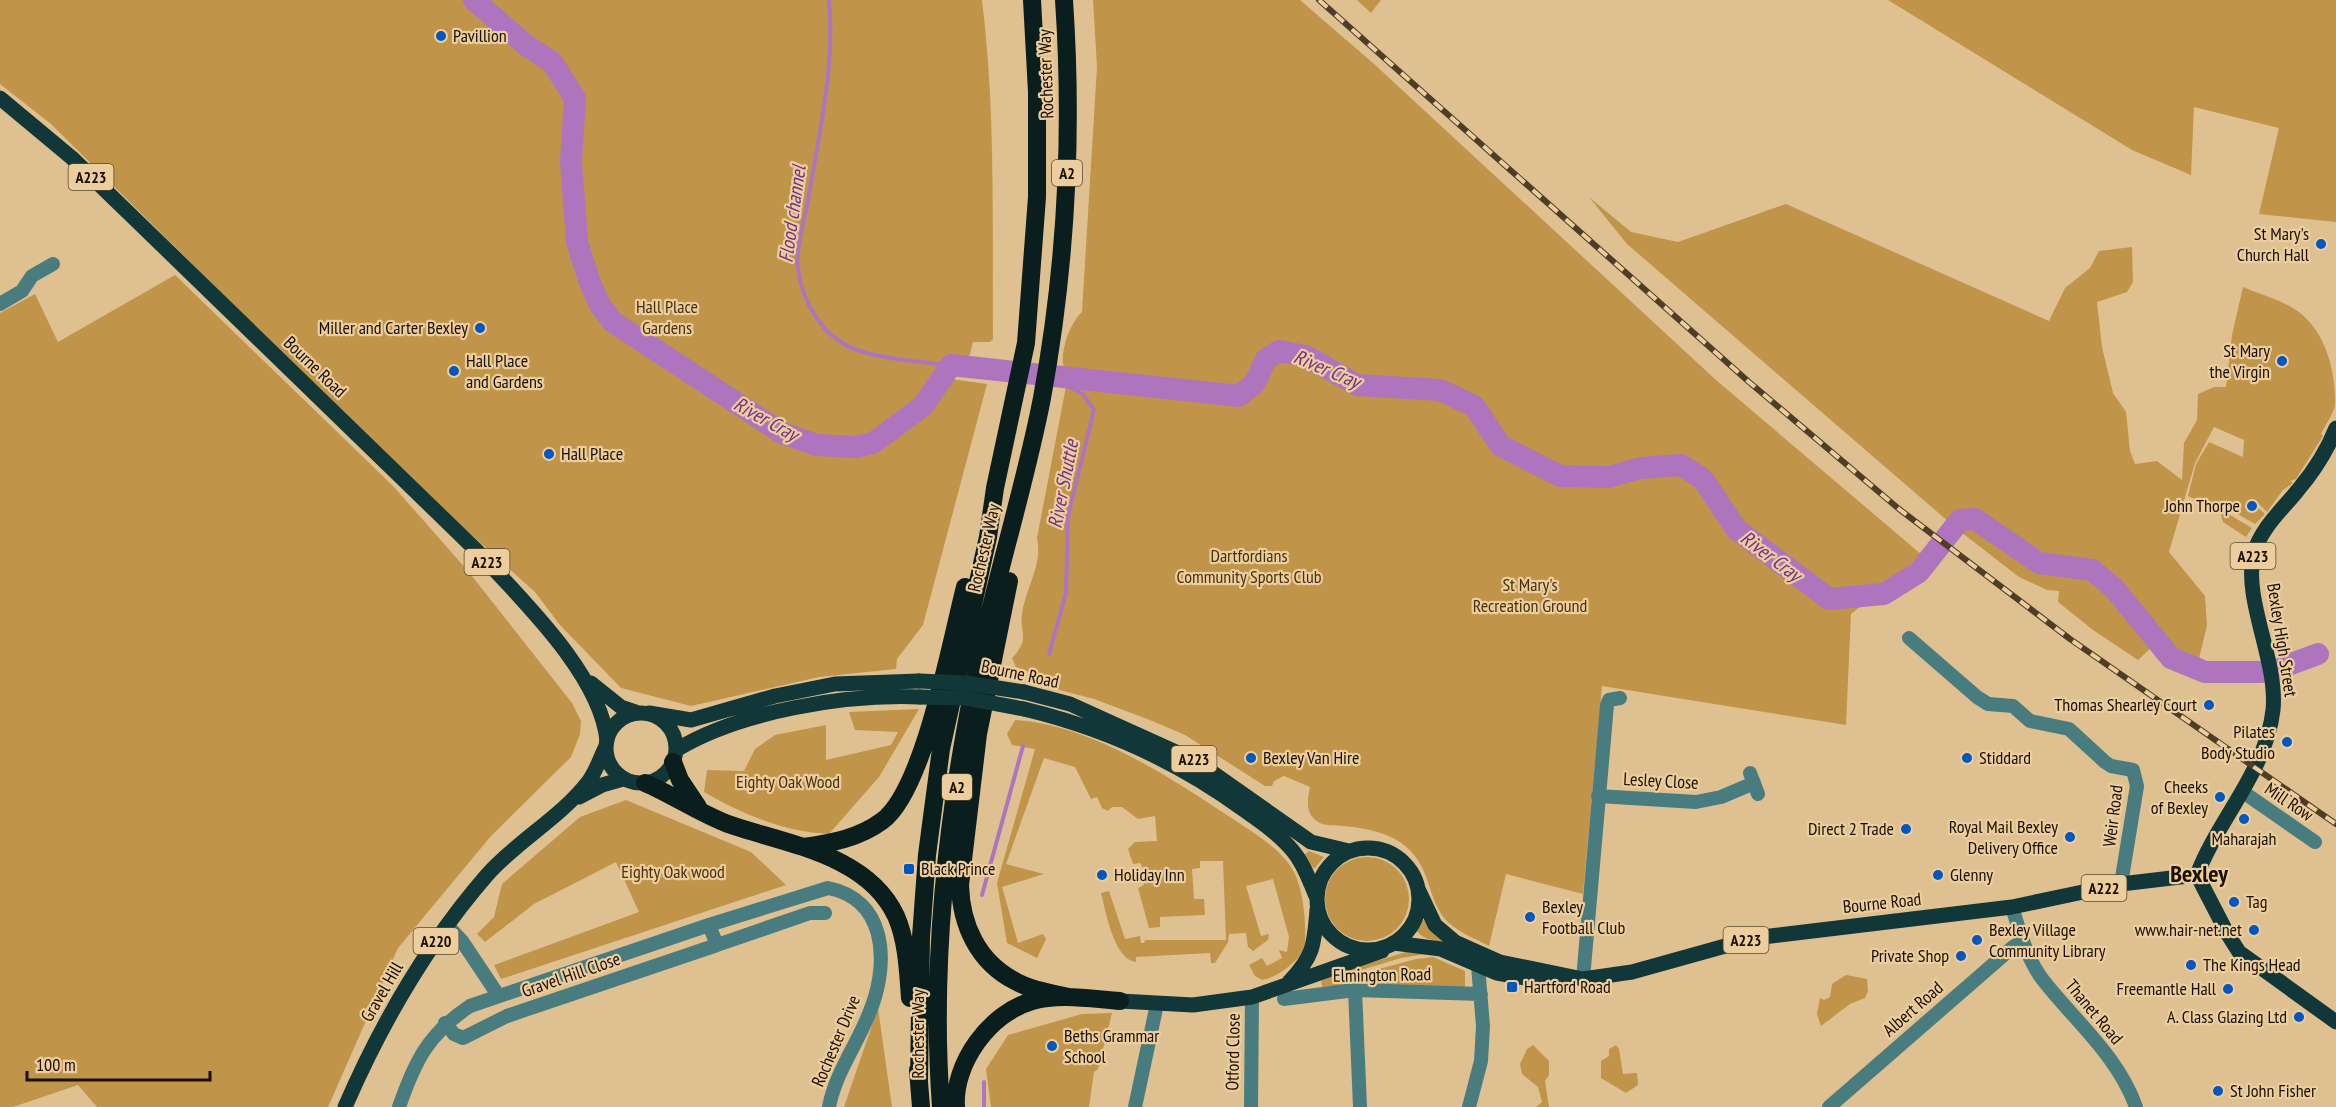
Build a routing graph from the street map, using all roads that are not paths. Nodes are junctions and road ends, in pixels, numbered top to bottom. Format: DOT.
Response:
graph roads {
  1 [pos="1032,0"];
  2 [pos="1064,0"];
  3 [pos="0,98"];
  4 [pos="52,264"];
  5 [pos="0,304"];
  6 [pos="2336,428"];
  7 [pos="1026,474"];
  8 [pos="995,488"];
  9 [pos="1909,638"];
  10 [pos="586,680"];
  11 [pos="1620,698"];
  12 [pos="643,713"];
  13 [pos="606,743"];
  14 [pos="675,756"];
  15 [pos="623,778"];
  16 [pos="645,783"];
  17 [pos="1754,783"];
  18 [pos="2243,792"];
  19 [pos="1598,796"];
  20 [pos="567,804"];
  21 [pos="701,811"];
  22 [pos="2315,842"];
  23 [pos="799,847"];
  24 [pos="1349,851"];
  25 [pos="2197,875"];
  26 [pos="2121,884"];
  27 [pos="1419,891"];
  28 [pos="813,892"];
  29 [pos="1317,903"];
  30 [pos="2012,907"];
  31 [pos="825,913"];
  32 [pos="447,925"];
  33 [pos="709,925"];
  34 [pos="2023,941"];
  35 [pos="1393,944"];
  36 [pos="717,945"];
  37 [pos="1478,966"];
  38 [pos="1579,979"];
  39 [pos="1355,990"];
  40 [pos="1285,992"];
  41 [pos="1481,994"];
  42 [pos="498,995"];
  43 [pos="1069,997"];
  44 [pos="1252,997"];
  45 [pos="1120,1001"];
  46 [pos="1157,1004"];
  47 [pos="2336,1022"];
  48 [pos="445,1023"];
  49 [pos="919,1082"];
  50 [pos="345,1107"];
  51 [pos="399,1107"];
  52 [pos="829,1107"];
  53 [pos="921,1107"];
  54 [pos="941,1107"];
  55 [pos="956,1107"];
  56 [pos="1135,1107"];
  57 [pos="1251,1107"];
  58 [pos="1360,1107"];
  59 [pos="1469,1107"];
  60 [pos="1828,1107"];
  61 [pos="2136,1107"];
  1 -- 8 [label="highway, Rochester Way / A2"];
  2 -- 7 [label="highway, Rochester Way / A2"];
  3 -- 10 [label="main road, Bourne Road / A223"];
  4 -- 5 [label="street"];
  6 -- 18 [label="main road, Bexley High Street / A223"];
  7 -- 43 [label="highway"];
  7 -- 54 [label="highway, Rochester Way / A2"];
  8 -- 23 [label="highway"];
  8 -- 49 [label="highway, Rochester Way / A2"];
  9 -- 26 [label="street, Weir Road"];
  10 -- 12 [label="main road, Bourne Road / A223"];
  10 -- 13 [label="main road, Bourne Road / A223"];
  11 -- 19 [label="street, Lesley Close"];
  12 -- 13 [label="main road"];
  12 -- 14 [label="main road"];
  12 -- 24 [label="main road, Bourne Road / A223, bridge"];
  13 -- 15 [label="main road"];
  13 -- 20 [label="main road, Gravel Hill / A220"];
  14 -- 16 [label="main road"];
  14 -- 21 [label="highway"];
  14 -- 29 [label="main road, Bourne Road / A223, bridge"];
  15 -- 16 [label="main road"];
  15 -- 20 [label="main road, Gravel Hill / A220"];
  16 -- 21 [label="highway"];
  17 -- 19 [label="street, Lesley Close"];
  18 -- 22 [label="street, Mill Row"];
  18 -- 25 [label="main road, Bexley High Street / A223"];
  19 -- 38 [label="street, Lesley Close"];
  20 -- 32 [label="main road, Gravel Hill / A220"];
  21 -- 23 [label="highway"];
  23 -- 49 [label="highway"];
  24 -- 27 [label="main road"];
  24 -- 29 [label="main road"];
  25 -- 26 [label="main road, Bourne Road / A222"];
  25 -- 47 [label="main road"];
  26 -- 30 [label="main road, Bourne Road / A222"];
  27 -- 35 [label="main road"];
  27 -- 38 [label="main road, Bourne Road / A223"];
  28 -- 33 [label="street, Gravel Hill Close"];
  28 -- 52 [label="street, Rochester Drive"];
  29 -- 35 [label="main road"];
  29 -- 40 [label="main road, A223"];
  30 -- 34 [label="street, Thanet Road"];
  30 -- 38 [label="main road, Bourne Road / A223"];
  31 -- 36 [label="street, Gravel Hill Close"];
  32 -- 42 [label="street, Gravel Hill Close"];
  32 -- 50 [label="main road, Gravel Hill / A220"];
  33 -- 36 [label="street"];
  33 -- 42 [label="street, Gravel Hill Close"];
  34 -- 60 [label="street, Albert Road"];
  34 -- 61 [label="street, Thanet Road"];
  35 -- 37 [label="main road, Bourne Road / A223"];
  35 -- 40 [label="main road, A223"];
  36 -- 48 [label="street, Gravel Hill Close"];
  37 -- 38 [label="main road, Bourne Road / A223"];
  37 -- 41 [label="street"];
  39 -- 40 [label="street, Elmington Road"];
  39 -- 41 [label="street, Elmington Road"];
  39 -- 58 [label="street"];
  40 -- 44 [label="main road, A223"];
  41 -- 59 [label="street"];
  42 -- 48 [label="street, Gravel Hill Close"];
  43 -- 45 [label="highway, A223"];
  43 -- 55 [label="highway"];
  44 -- 46 [label="main road, A223"];
  44 -- 57 [label="street, Otford Close"];
  45 -- 46 [label="main road, A223"];
  46 -- 56 [label="street"];
  48 -- 51 [label="street, Gravel Hill Close"];
  49 -- 53 [label="highway, A2"];
}
